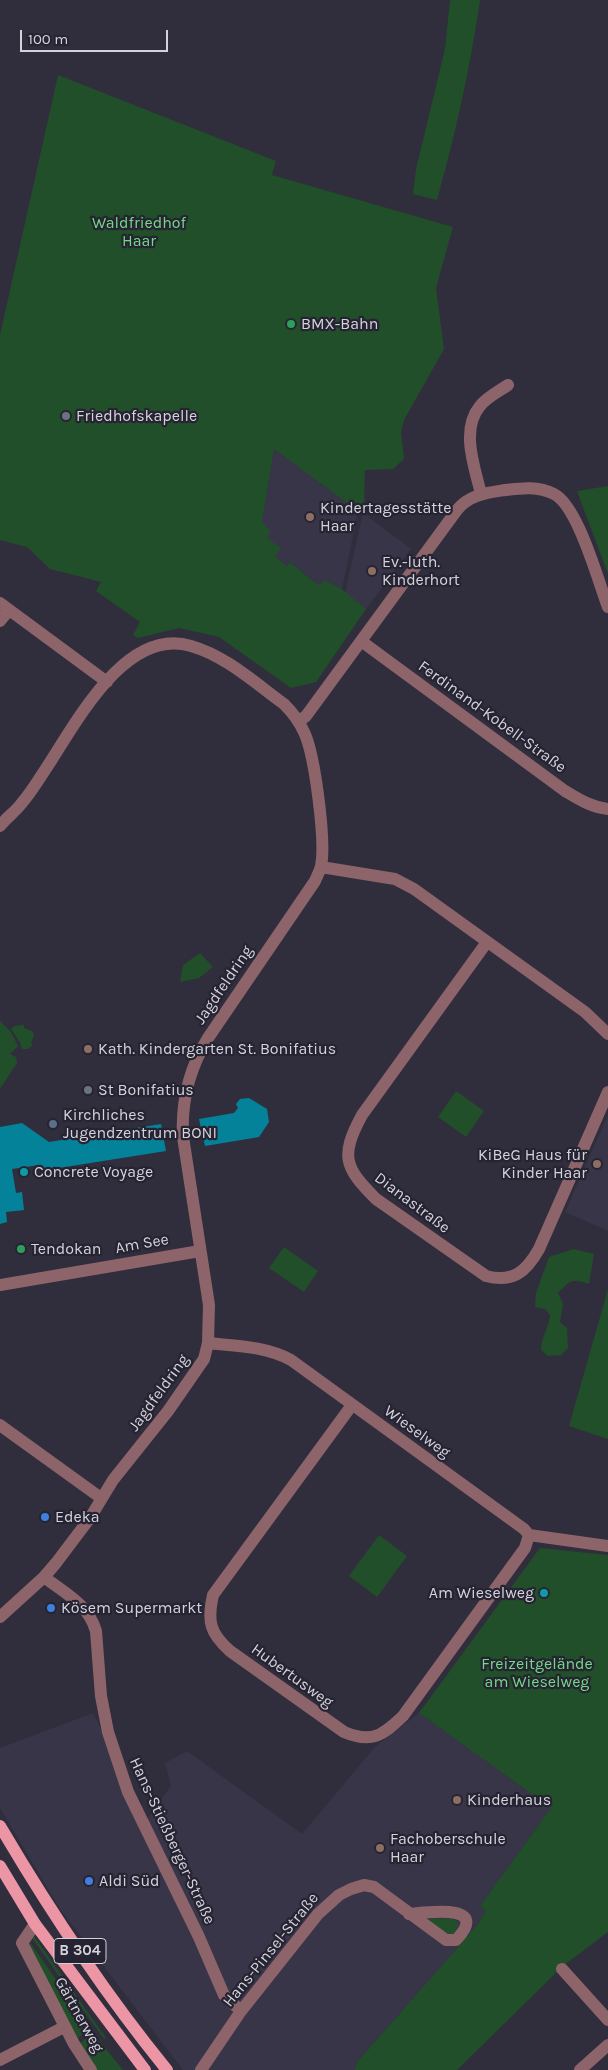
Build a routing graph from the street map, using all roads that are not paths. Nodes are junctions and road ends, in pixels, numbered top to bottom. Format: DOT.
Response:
graph roads {
  1 [pos="508,386"];
  2 [pos="481,494"];
  3 [pos="4,606"];
  4 [pos="608,607"];
  5 [pos="0,621"];
  6 [pos="361,641"];
  7 [pos="107,682"];
  8 [pos="299,721"];
  9 [pos="608,808"];
  10 [pos="0,826"];
  11 [pos="321,867"];
  12 [pos="487,942"];
  13 [pos="608,1034"];
  14 [pos="608,1092"];
  15 [pos="200,1250"];
  16 [pos="0,1285"];
  17 [pos="208,1343"];
  18 [pos="352,1406"];
  19 [pos="0,1425"];
  20 [pos="101,1498"];
  21 [pos="529,1535"];
  22 [pos="608,1546"];
  23 [pos="44,1577"];
  24 [pos="0,1617"];
  25 [pos="0,1826"];
  26 [pos="0,1866"];
  27 [pos="409,1914"];
  28 [pos="35,1924"];
  29 [pos="562,1969"];
  30 [pos="241,2011"];
  31 [pos="608,2020"];
  32 [pos="64,2027"];
  33 [pos="608,2045"];
  34 [pos="0,2060"];
  35 [pos="90,2070"];
  36 [pos="145,2070"];
  37 [pos="167,2070"];
  38 [pos="200,2070"];
  39 [pos="580,2070"];
  1 -- 2 [label="street"];
  2 -- 4 [label="street"];
  2 -- 6 [label="street"];
  3 -- 5 [label="street"];
  3 -- 7 [label="street"];
  6 -- 8 [label="street"];
  6 -- 9 [label="street, Ferdinand-Kobell-Straße"];
  7 -- 8 [label="street, Jagdfeldring"];
  7 -- 10 [label="street, Jagdfeldring"];
  8 -- 11 [label="street, Jagdfeldring"];
  11 -- 12 [label="street"];
  11 -- 15 [label="street, Jagdfeldring"];
  12 -- 13 [label="street"];
  12 -- 14 [label="street, Dianastraße"];
  15 -- 16 [label="street, Am See"];
  15 -- 17 [label="street, Jagdfeldring"];
  17 -- 18 [label="street, Wieselweg"];
  17 -- 20 [label="street, Jagdfeldring"];
  18 -- 21 [label="street, Wieselweg"];
  18 -- 21 [label="street, Hubertusweg"];
  19 -- 20 [label="street"];
  20 -- 23 [label="street, Jagdfeldring"];
  21 -- 22 [label="street"];
  23 -- 24 [label="street, Jagdfeldring"];
  23 -- 30 [label="street, Hans-Stießberger-Straße"];
  25 -- 37 [label="main road, B 304"];
  26 -- 28 [label="main road, B 304"];
  27 -- 30 [label="street, Hans-Pinsel-Straße"];
  28 -- 32 [label="street, Gärtnerweg"];
  28 -- 36 [label="main road, B 304"];
  29 -- 31 [label="street"];
  30 -- 38 [label="street, Hans-Pinsel-Straße"];
  32 -- 34 [label="street"];
  32 -- 35 [label="street, Gärtnerweg"];
  33 -- 39 [label="street"];
}
